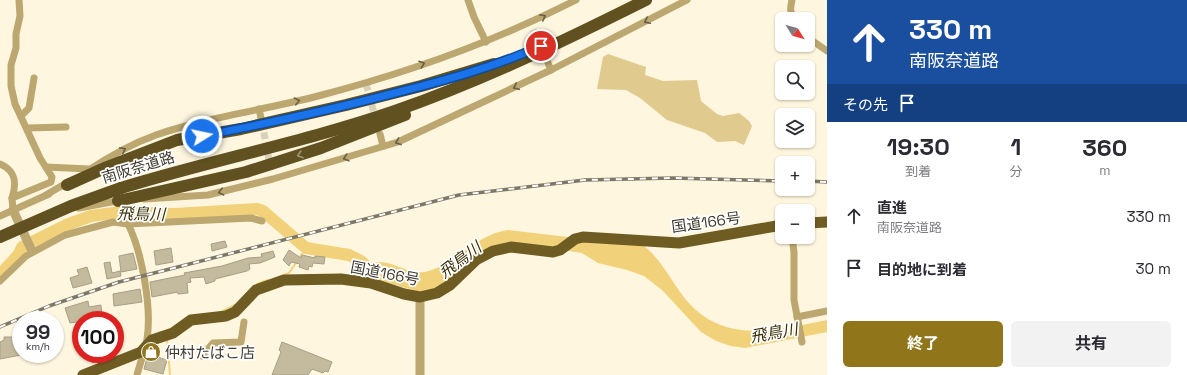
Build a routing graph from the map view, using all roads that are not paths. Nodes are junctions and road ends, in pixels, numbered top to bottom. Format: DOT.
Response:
graph roads {
  1 [pos="19,0"];
  2 [pos="468,0"];
  3 [pos="576,0"];
  4 [pos="636,0"];
  5 [pos="646,0"];
  6 [pos="688,0"];
  7 [pos="792,0"];
  8 [pos="790,12"];
  9 [pos="486,42"];
  10 [pos="815,43"];
  11 [pos="827,51"];
  12 [pos="546,58"];
  13 [pos="515,60"];
  14 [pos="552,70"];
  15 [pos="34,78"];
  16 [pos="259,109"];
  17 [pos="21,116"];
  18 [pos="261,118"];
  19 [pos="66,127"];
  20 [pos="27,128"];
  21 [pos="380,134"];
  22 [pos="383,146"];
  23 [pos="0,164"];
  24 [pos="46,167"];
  25 [pos="90,169"];
  26 [pos="67,185"];
  27 [pos="121,186"];
  28 [pos="46,195"];
  29 [pos="12,198"];
  30 [pos="118,201"];
  31 [pos="13,210"];
  32 [pos="0,216"];
  33 [pos="262,221"];
  34 [pos="827,222"];
  35 [pos="815,223"];
  36 [pos="128,224"];
  37 [pos="775,225"];
  38 [pos="0,233"];
  39 [pos="24,233"];
  40 [pos="0,237"];
  41 [pos="0,242"];
  42 [pos="793,244"];
  43 [pos="32,252"];
  44 [pos="0,281"];
  45 [pos="420,297"];
  46 [pos="827,312"];
  47 [pos="798,320"];
  48 [pos="244,322"];
  49 [pos="801,340"];
  50 [pos="144,349"];
  51 [pos="202,356"];
  52 [pos="83,375"];
  53 [pos="137,375"];
  54 [pos="420,375"];
  1 -- 17 [label="street"];
  2 -- 9 [label="street"];
  9 -- 3 [label="street, one-way"];
  4 -- 13 [label="highway, 南阪奈道路"];
  5 -- 13 [label="highway, 南阪奈道路"];
  6 -- 14 [label="street, one-way"];
  7 -- 8 [label="street"];
  16 -- 9 [label="street, one-way"];
  10 -- 11 [label="street"];
  12 -- 14 [label="street"];
  13 -- 26 [label="highway"];
  13 -- 27 [label="highway, 南阪奈道路"];
  13 -- 30 [label="highway, one-way"];
  14 -- 22 [label="street, one-way"];
  15 -- 17 [label="street"];
  16 -- 18 [label="street"];
  25 -- 16 [label="street, one-way"];
  17 -- 20 [label="street"];
  19 -- 20 [label="street"];
  20 -- 24 [label="street"];
  21 -- 22 [label="street"];
  22 -- 30 [label="street, one-way"];
  23 -- 29 [label="street"];
  24 -- 25 [label="street"];
  24 -- 29 [label="street"];
  25 -- 28 [label="street"];
  26 -- 28 [label="street"];
  27 -- 38 [label="highway, 南阪奈道路"];
  27 -- 40 [label="highway, 南阪奈道路, bridge"];
  28 -- 31 [label="street"];
  29 -- 31 [label="street"];
  30 -- 39 [label="street"];
  31 -- 32 [label="street"];
  31 -- 39 [label="street"];
  33 -- 36 [label="street"];
  34 -- 35 [label="highway"];
  36 -- 43 [label="street"];
  36 -- 50 [label="street"];
  37 -- 45 [label="highway, 国道166号"];
  39 -- 41 [label="street"];
  39 -- 43 [label="street"];
  42 -- 47 [label="street"];
  43 -- 44 [label="street"];
  45 -- 50 [label="highway, 国道166号"];
  45 -- 54 [label="street"];
  46 -- 47 [label="street"];
  47 -- 49 [label="street"];
  48 -- 51 [label="street"];
  50 -- 52 [label="highway, 国道166号"];
  50 -- 53 [label="street"];
}
